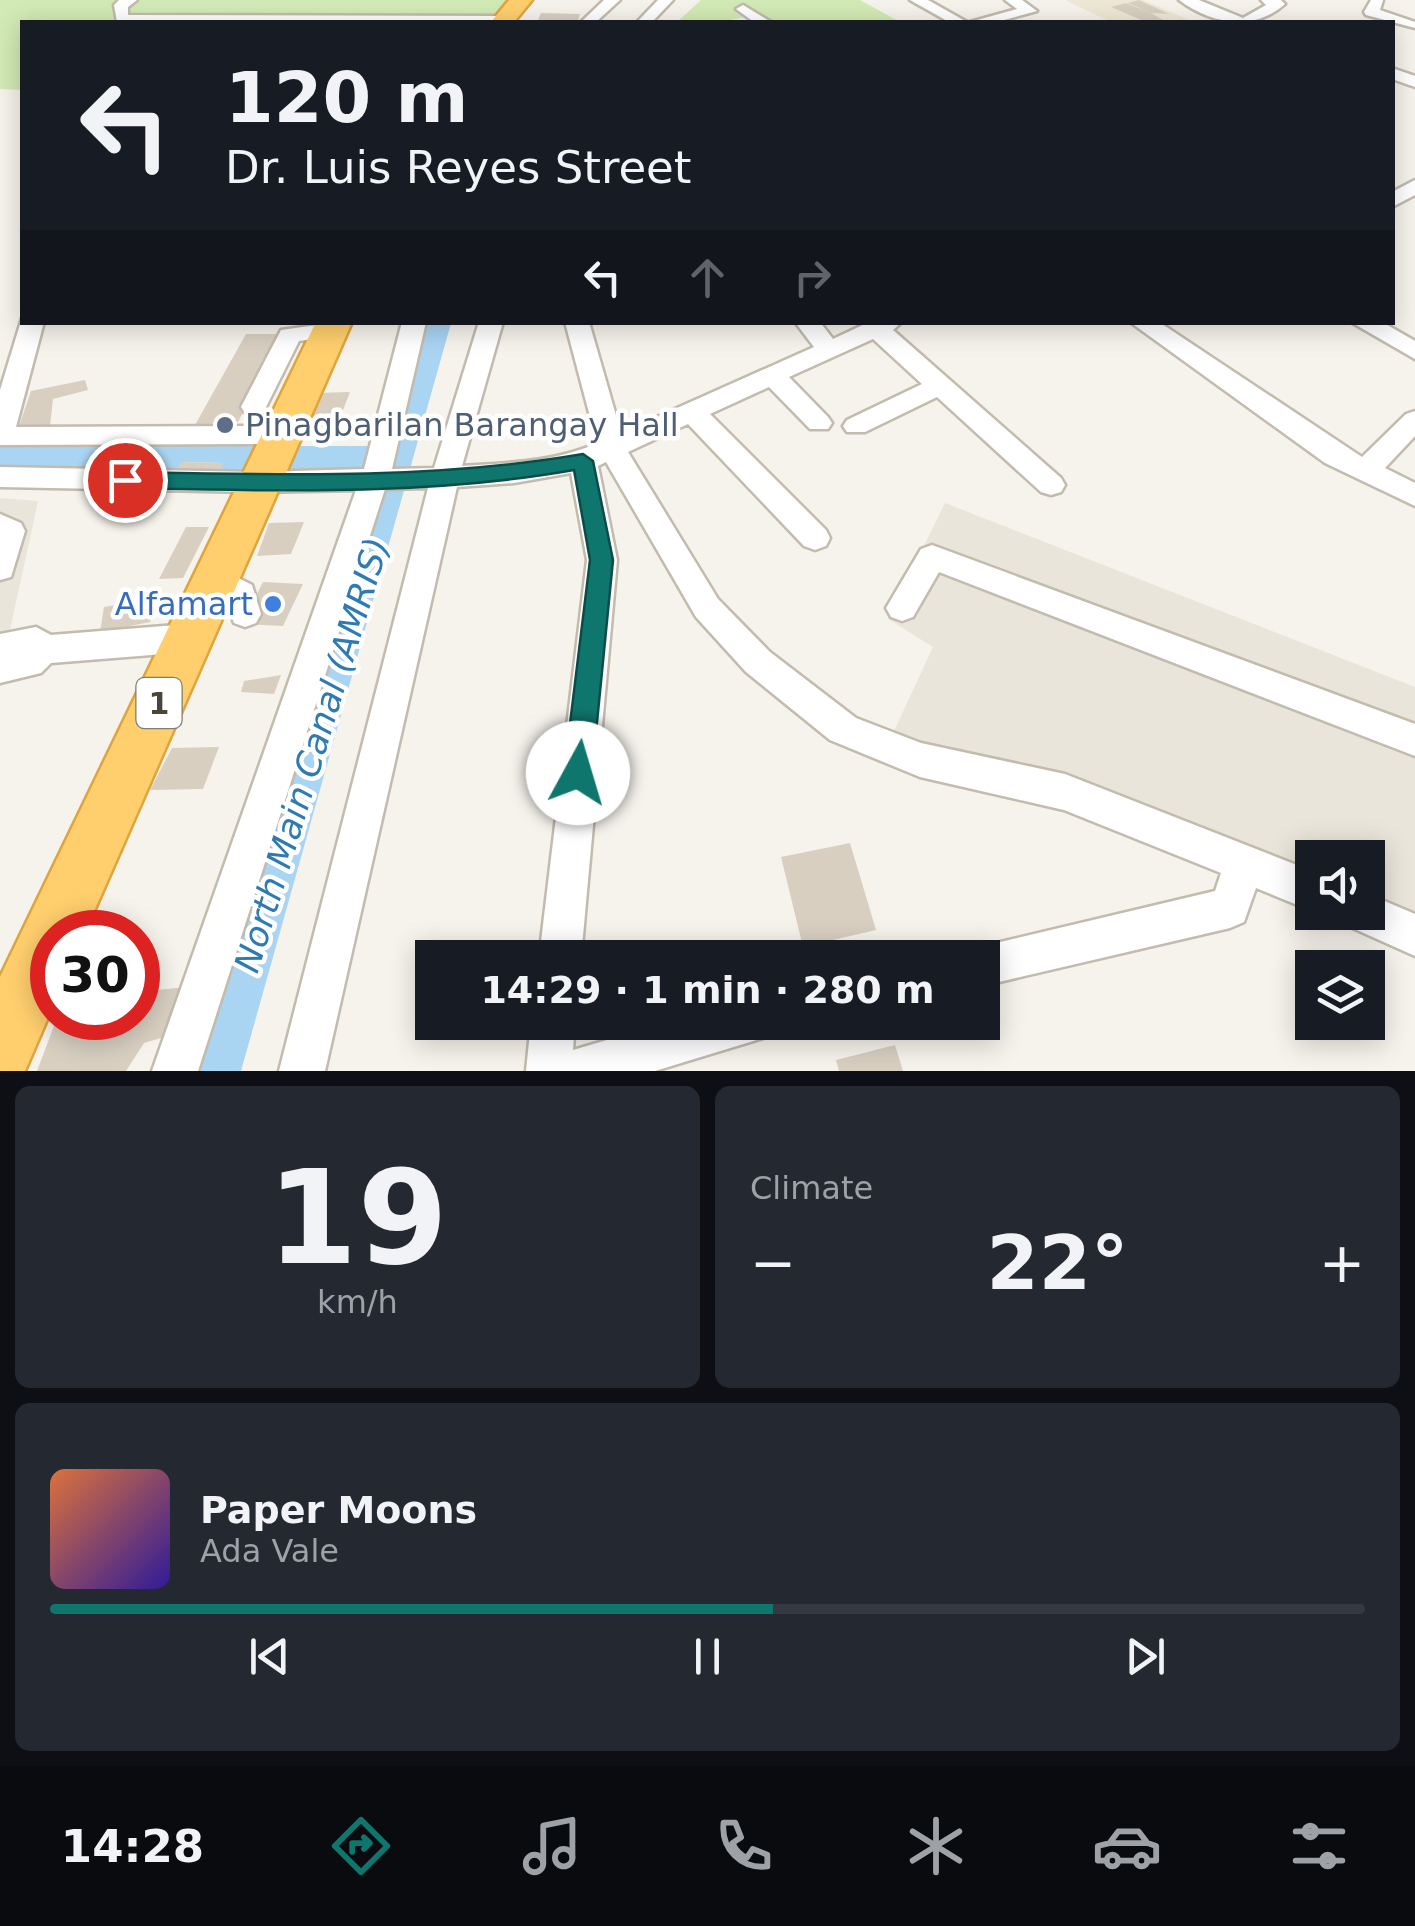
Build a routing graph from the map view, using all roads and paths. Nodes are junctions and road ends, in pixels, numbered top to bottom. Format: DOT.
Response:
graph roads {
  1 [pos="130,0"];
  2 [pos="522,0"];
  3 [pos="613,0"];
  4 [pos="666,0"];
  5 [pos="917,0"];
  6 [pos="1012,0"];
  7 [pos="1186,0"];
  8 [pos="1279,1"];
  9 [pos="1377,2"];
  10 [pos="743,9"];
  11 [pos="249,20"];
  12 [pos="505,20"];
  13 [pos="590,20"];
  14 [pos="646,20"];
  15 [pos="761,20"];
  16 [pos="955,20"];
  17 [pos="987,20"];
  18 [pos="1238,20"];
  19 [pos="1246,20"];
  20 [pos="1412,24"];
  21 [pos="31,325"];
  22 [pos="413,325"];
  23 [pos="490,325"];
  24 [pos="577,325"];
  25 [pos="809,325"];
  26 [pos="883,325"];
  27 [pos="1146,325"];
  28 [pos="1369,325"];
  29 [pos="332,326"];
  30 [pos="830,350"];
  31 [pos="1415,350"];
  32 [pos="771,374"];
  33 [pos="941,384"];
  34 [pos="254,407"];
  35 [pos="694,413"];
  36 [pos="1415,420"];
  37 [pos="819,423"];
  38 [pos="856,426"];
  39 [pos="0,436"];
  40 [pos="598,456"];
  41 [pos="270,458"];
  42 [pos="1365,472"];
  43 [pos="0,478"];
  44 [pos="385,478"];
  45 [pos="445,478"];
  46 [pos="1051,485"];
  47 [pos="1415,495"];
  48 [pos="0,525"];
  49 [pos="816,538"];
  50 [pos="0,568"];
  51 [pos="902,608"];
  52 [pos="189,638"];
  53 [pos="0,648"];
  54 [pos="43,650"];
  55 [pos="0,668"];
  56 [pos="1415,740"];
  57 [pos="1244,862"];
  58 [pos="1295,884"];
  59 [pos="59,910"];
  60 [pos="1385,922"];
  61 [pos="1415,935"];
  62 [pos="562,940"];
  63 [pos="1000,961"];
  64 [pos="30,972"];
  65 [pos="552,1040"];
  66 [pos="685,1040"];
  67 [pos="0,1050"];
  68 [pos="175,1071"];
  69 [pos="302,1071"];
  70 [pos="549,1071"];
  71 [pos="578,1071"];
  1 -- 11 [label="street"];
  2 -- 12 [label="highway"];
  3 -- 13 [label="street"];
  4 -- 14 [label="street"];
  5 -- 16 [label="street"];
  6 -- 17 [label="street"];
  7 -- 18 [label="street"];
  8 -- 19 [label="street"];
  9 -- 20 [label="street"];
  10 -- 15 [label="street"];
  21 -- 39 [label="street"];
  22 -- 44 [label="street"];
  23 -- 45 [label="street"];
  24 -- 40 [label="street"];
  25 -- 30 [label="street"];
  26 -- 30 [label="street"];
  26 -- 33 [label="street"];
  27 -- 42 [label="street"];
  28 -- 31 [label="street"];
  29 -- 34 [label="street"];
  29 -- 41 [label="highway, 1"];
  30 -- 32 [label="street"];
  32 -- 35 [label="street"];
  32 -- 37 [label="street"];
  33 -- 38 [label="street"];
  33 -- 46 [label="street"];
  35 -- 40 [label="street"];
  35 -- 49 [label="street"];
  36 -- 42 [label="street"];
  39 -- 41 [label="street"];
  40 -- 45 [label="street"];
  40 -- 57 [label="street"];
  40 -- 62 [label="street"];
  41 -- 43 [label="street"];
  41 -- 44 [label="street"];
  41 -- 52 [label="highway, 1"];
  42 -- 47 [label="street"];
  44 -- 45 [label="street"];
  44 -- 68 [label="street"];
  45 -- 69 [label="street"];
  48 -- 50 [label="street"];
  51 -- 56 [label="street"];
  52 -- 54 [label="street"];
  52 -- 59 [label="highway, 1"];
  53 -- 54 [label="street"];
  54 -- 55 [label="street"];
  57 -- 58 [label="street"];
  57 -- 63 [label="street"];
  60 -- 61 [label="street"];
  64 -- 67 [label="highway, 1"];
  65 -- 70 [label="street"];
  66 -- 71 [label="street"];
}
